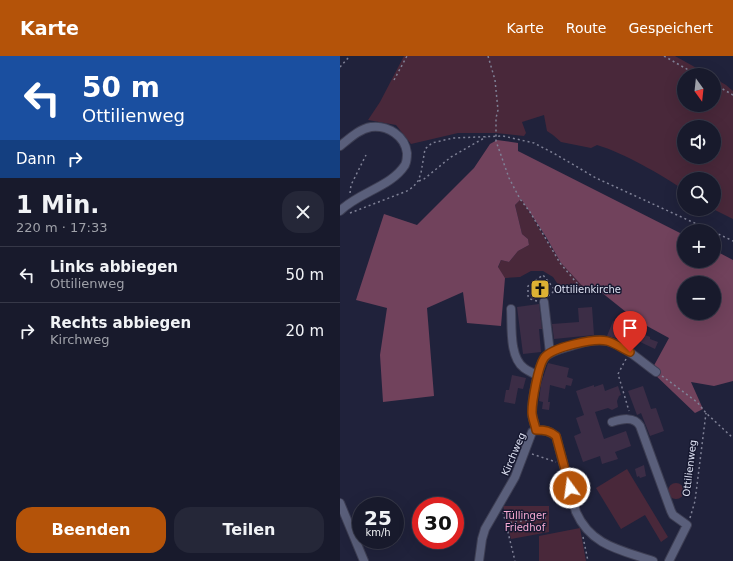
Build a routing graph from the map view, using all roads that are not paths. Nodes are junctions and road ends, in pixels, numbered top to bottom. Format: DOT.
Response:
graph roads {
  1 [pos="340,146"];
  2 [pos="340,210"];
  3 [pos="540,301"];
  4 [pos="511,309"];
  5 [pos="550,353"];
  6 [pos="656,372"];
  7 [pos="538,376"];
  8 [pos="612,422"];
  9 [pos="536,430"];
  10 [pos="340,503"];
  11 [pos="364,561"];
  12 [pos="479,561"];
  13 [pos="653,561"];
  14 [pos="669,561"];
  1 -- 2 [label="street"];
  3 -- 5 [label="street"];
  4 -- 7 [label="street"];
  5 -- 6 [label="street"];
  5 -- 7 [label="street, Kirchweg"];
  7 -- 9 [label="street, Kirchweg"];
  8 -- 14 [label="street"];
  9 -- 12 [label="street, Kirchweg"];
  9 -- 13 [label="street"];
  10 -- 11 [label="street"];
}
